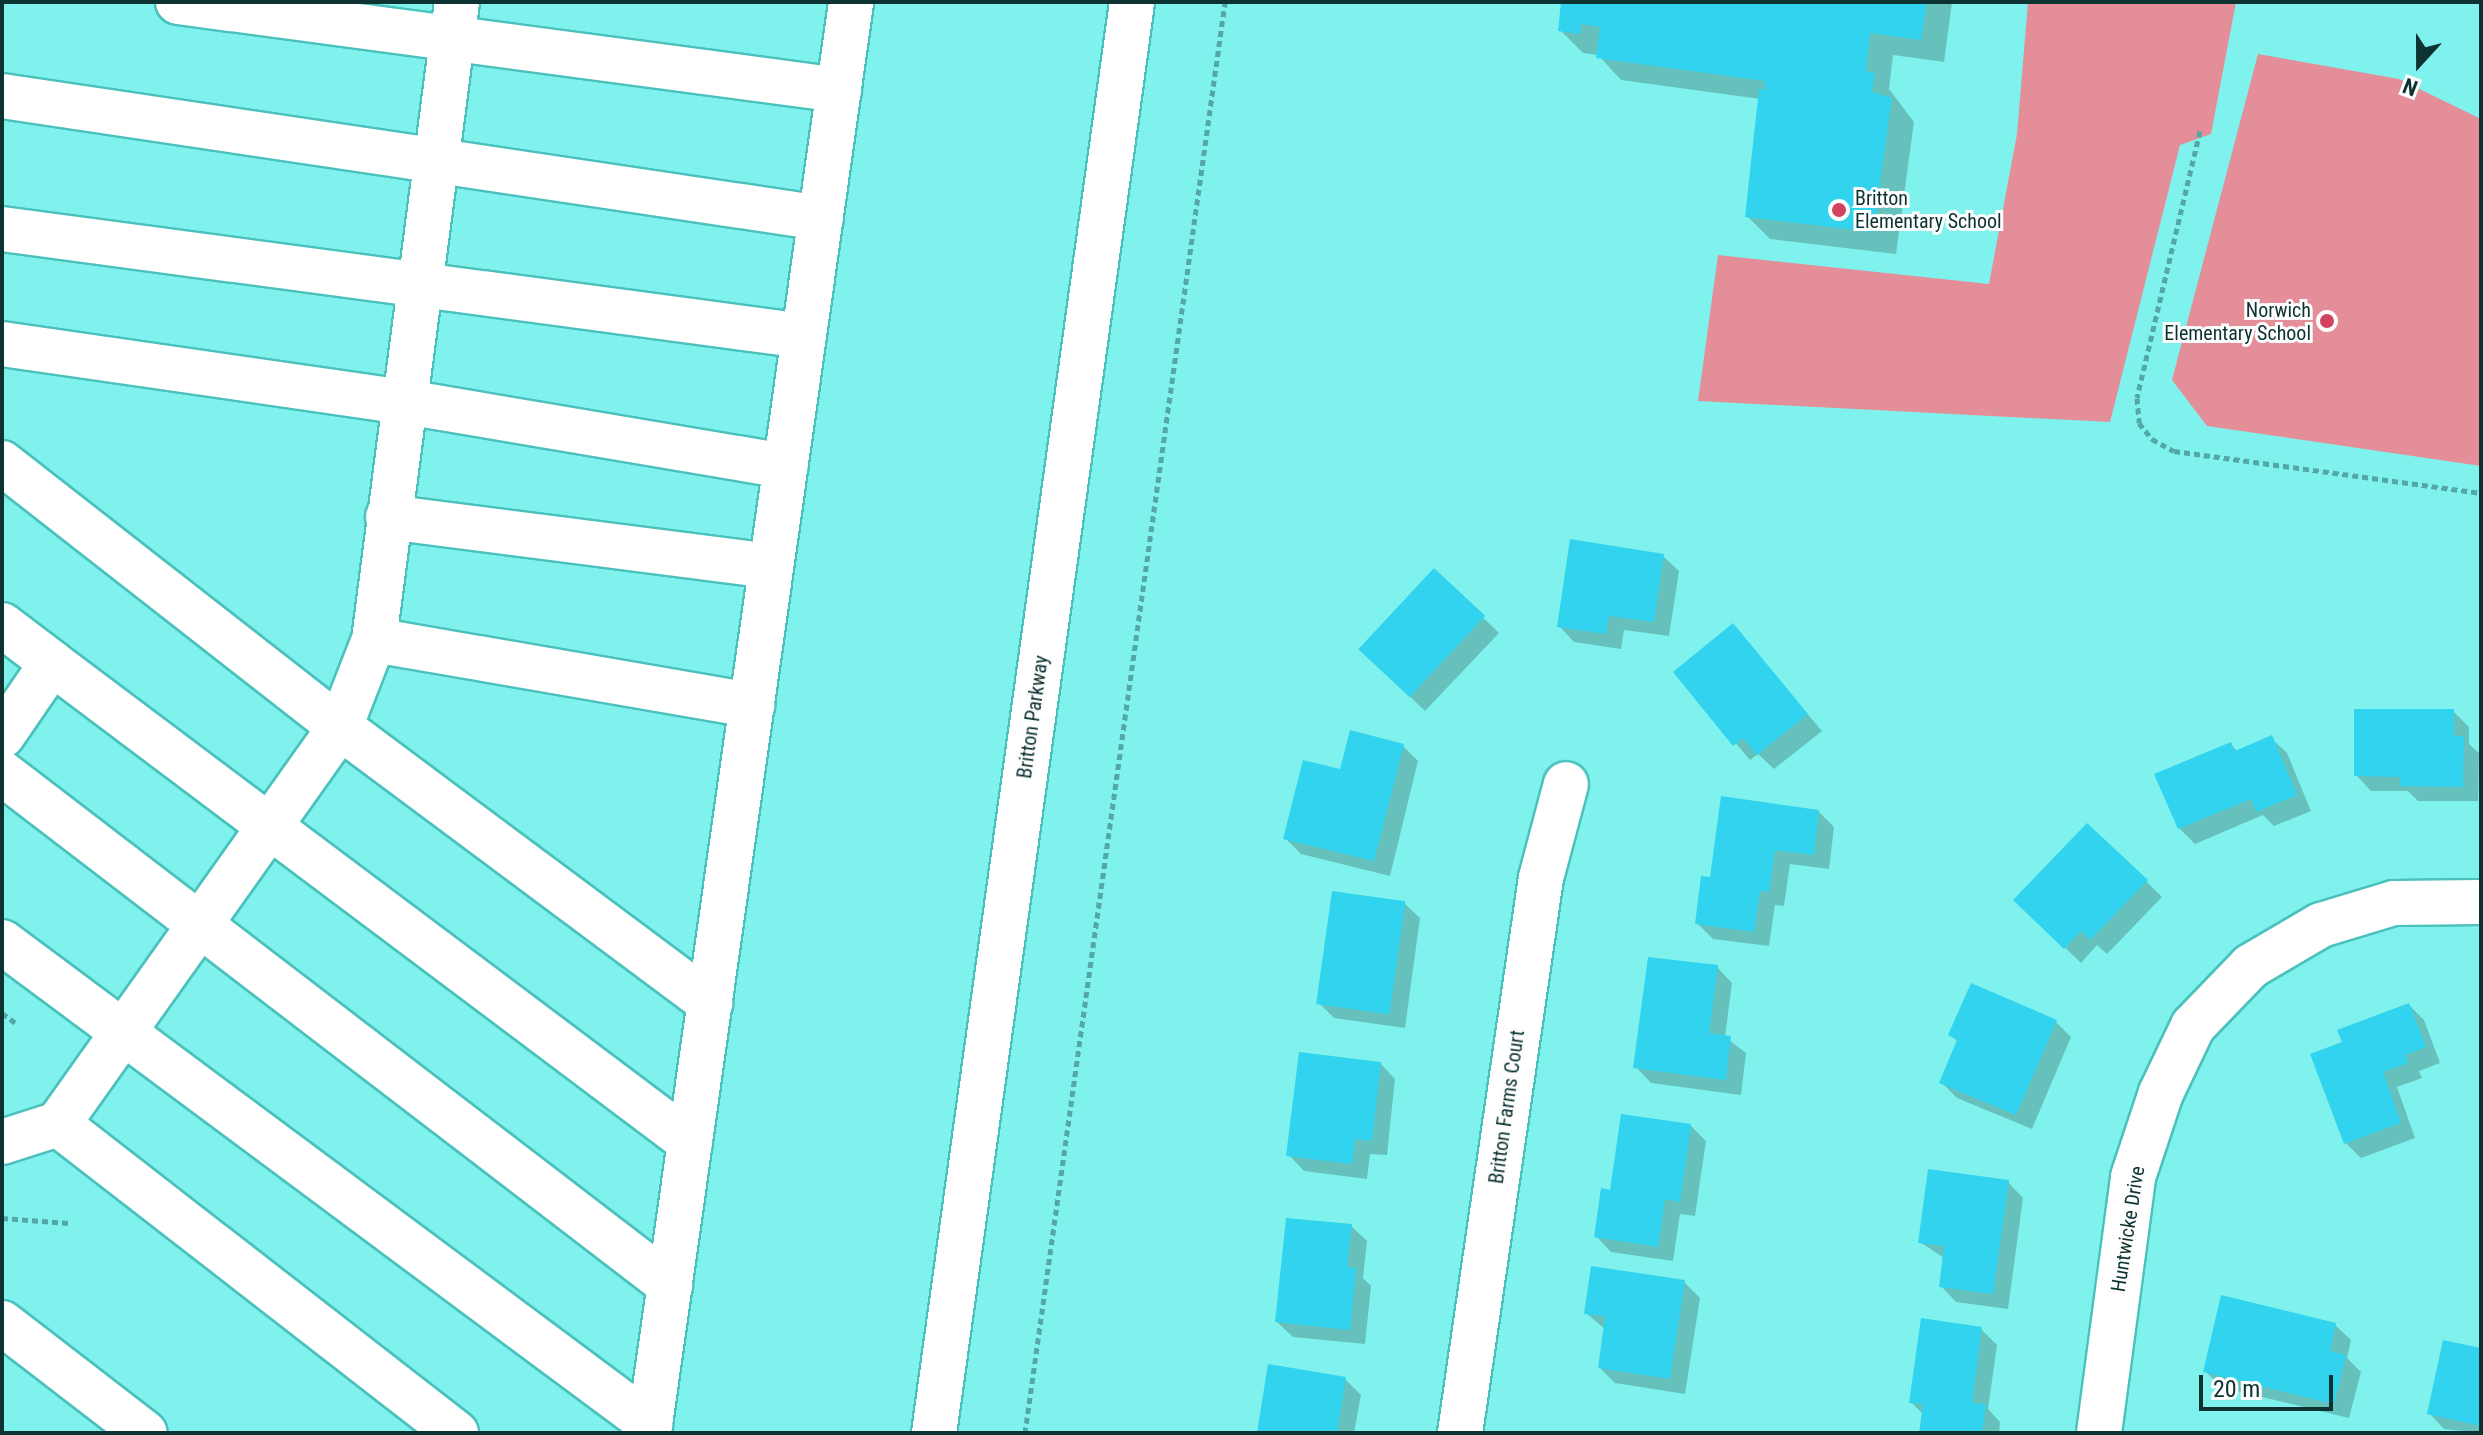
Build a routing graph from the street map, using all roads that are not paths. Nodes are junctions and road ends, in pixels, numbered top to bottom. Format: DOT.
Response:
graph roads {
  1 [pos="178,2"];
  2 [pos="851,2"];
  3 [pos="1132,2"];
  4 [pos="454,21"];
  5 [pos="839,90"];
  6 [pos="2,96"];
  7 [pos="441,159"];
  8 [pos="821,218"];
  9 [pos="2,229"];
  10 [pos="420,283"];
  11 [pos="804,336"];
  12 [pos="2,344"];
  13 [pos="406,402"];
  14 [pos="2,463"];
  15 [pos="786,466"];
  16 [pos="388,517"];
  17 [pos="771,566"];
  18 [pos="2,625"];
  19 [pos="374,640"];
  20 [pos="52,663"];
  21 [pos="752,705"];
  22 [pos="340,727"];
  23 [pos="2,736"];
  24 [pos="2,773"];
  25 [pos="1566,784"];
  26 [pos="271,824"];
  27 [pos="2481,902"];
  28 [pos="199,926"];
  29 [pos="2,942"];
  30 [pos="710,1003"];
  31 [pos="122,1035"];
  32 [pos="58,1124"];
  33 [pos="2,1142"];
  34 [pos="690,1142"];
  35 [pos="670,1285"];
  36 [pos="2,1323"];
  37 [pos="647,1429"];
  38 [pos="145,1433"];
  39 [pos="456,1433"];
  40 [pos="934,1433"];
  41 [pos="1460,1433"];
  42 [pos="2099,1433"];
  1 -- 4 [label="main road"];
  2 -- 5 [label="main road"];
  3 -- 40 [label="main road, Britton Parkway"];
  4 -- 5 [label="main road"];
  4 -- 7 [label="main road"];
  5 -- 8 [label="main road"];
  6 -- 7 [label="main road"];
  7 -- 8 [label="main road"];
  7 -- 10 [label="main road"];
  8 -- 11 [label="main road"];
  9 -- 10 [label="main road"];
  10 -- 11 [label="main road"];
  10 -- 13 [label="main road"];
  11 -- 15 [label="main road"];
  12 -- 13 [label="main road"];
  13 -- 15 [label="main road"];
  13 -- 16 [label="main road"];
  14 -- 22 [label="main road"];
  15 -- 17 [label="main road"];
  16 -- 17 [label="main road"];
  16 -- 19 [label="main road"];
  17 -- 21 [label="main road"];
  18 -- 20 [label="main road"];
  19 -- 21 [label="main road"];
  19 -- 22 [label="main road"];
  20 -- 23 [label="main road"];
  20 -- 26 [label="main road"];
  21 -- 30 [label="main road"];
  22 -- 26 [label="main road"];
  22 -- 30 [label="main road"];
  24 -- 28 [label="main road"];
  25 -- 41 [label="main road, Britton Farms Court"];
  26 -- 28 [label="main road"];
  26 -- 34 [label="main road"];
  27 -- 42 [label="main road, Huntwicke Drive"];
  28 -- 31 [label="main road"];
  28 -- 35 [label="main road"];
  29 -- 31 [label="main road"];
  30 -- 34 [label="main road"];
  31 -- 32 [label="main road"];
  31 -- 37 [label="main road"];
  32 -- 33 [label="main road"];
  32 -- 39 [label="main road"];
  34 -- 35 [label="main road"];
  35 -- 37 [label="main road"];
  36 -- 38 [label="main road"];
}
